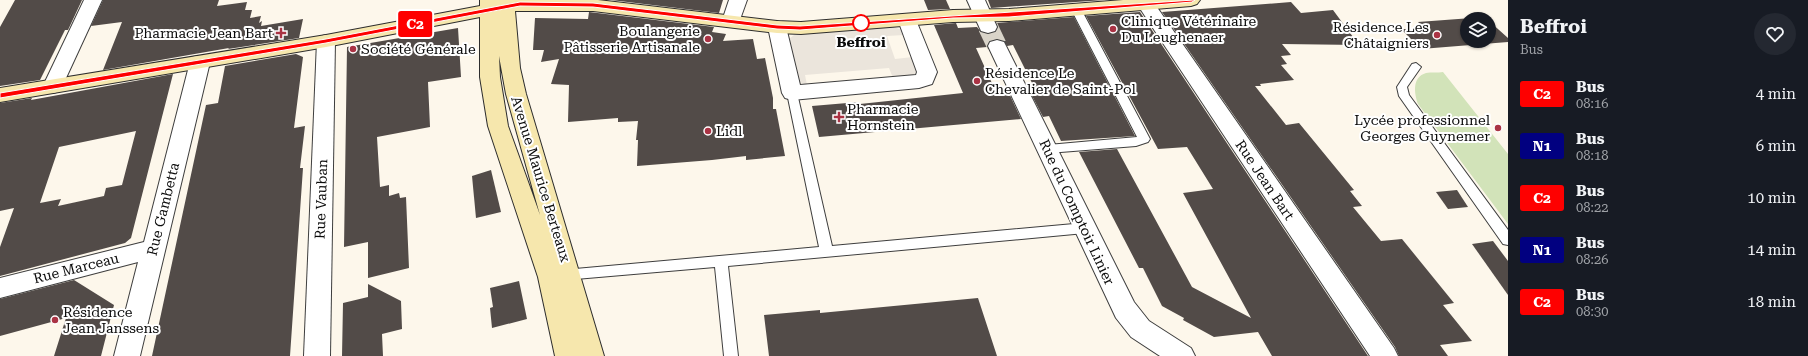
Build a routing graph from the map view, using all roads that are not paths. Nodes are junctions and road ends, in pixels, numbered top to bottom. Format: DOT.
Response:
graph roads {
  1 [pos="93,0"];
  2 [pos="738,0"];
  3 [pos="1191,0"];
  4 [pos="497,4"];
  5 [pos="1146,4"];
  6 [pos="1076,9"];
  7 [pos="982,14"];
  8 [pos="907,20"];
  9 [pos="731,21"];
  10 [pos="777,27"];
  11 [pos="326,41"];
  12 [pos="997,46"];
  13 [pos="200,62"];
  14 [pos="1416,67"];
  15 [pos="53,86"];
  16 [pos="792,93"];
  17 [pos="0,96"];
  18 [pos="1048,149"];
  19 [pos="1085,228"];
  20 [pos="1508,240"];
  21 [pos="153,249"];
  22 [pos="827,252"];
  23 [pos="721,261"];
  24 [pos="560,276"];
  25 [pos="0,288"];
  26 [pos="127,356"];
  27 [pos="317,356"];
  28 [pos="568,356"];
  29 [pos="591,356"];
  30 [pos="731,356"];
  31 [pos="1182,356"];
  32 [pos="1385,356"];
  1 -- 15 [label="street"];
  2 -- 9 [label="street"];
  3 -- 5 [label="street"];
  4 -- 9 [label="street"];
  4 -- 11 [label="street"];
  4 -- 24 [label="street, Avenue Maurice Berteaux"];
  5 -- 6 [label="street"];
  5 -- 32 [label="street, Rue Jean Bart"];
  6 -- 7 [label="street"];
  6 -- 18 [label="lane"];
  7 -- 8 [label="street"];
  8 -- 10 [label="street"];
  8 -- 16 [label="street"];
  9 -- 10 [label="street"];
  10 -- 16 [label="street"];
  11 -- 13 [label="street"];
  11 -- 27 [label="street, Rue Vauban"];
  12 -- 18 [label="street, Rue du Comptoir Linier"];
  13 -- 15 [label="street"];
  13 -- 21 [label="street, Rue Gambetta"];
  14 -- 20 [label="lane"];
  15 -- 17 [label="street"];
  16 -- 22 [label="lane"];
  18 -- 19 [label="street, Rue du Comptoir Linier"];
  19 -- 22 [label="lane"];
  19 -- 31 [label="street, Rue du Comptoir Linier"];
  21 -- 25 [label="street, Rue Marceau"];
  21 -- 26 [label="street, Rue Gambetta"];
  22 -- 23 [label="lane"];
  23 -- 24 [label="lane"];
  23 -- 30 [label="lane"];
  24 -- 28 [label="street, Avenue Maurice Berteaux"];
  24 -- 29 [label="street, Avenue Maurice Berteaux"];
}
